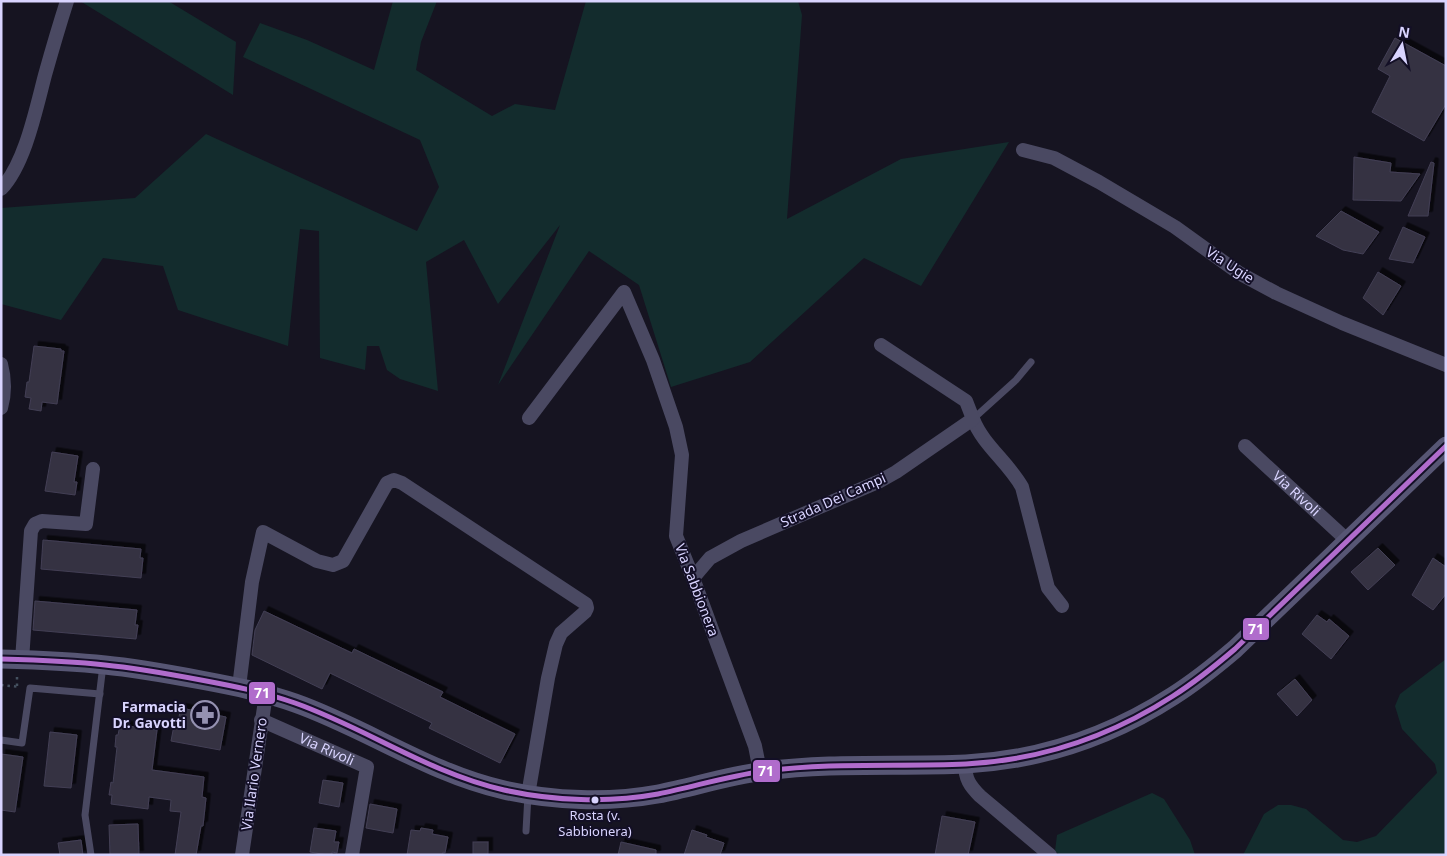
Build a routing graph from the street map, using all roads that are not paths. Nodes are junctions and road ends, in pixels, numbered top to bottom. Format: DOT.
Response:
graph roads {
  1 [pos="67,1"];
  2 [pos="1024,150"];
  3 [pos="1,189"];
  4 [pos="881,345"];
  5 [pos="1031,362"];
  6 [pos="1,364"];
  7 [pos="1446,365"];
  8 [pos="1,408"];
  9 [pos="529,418"];
  10 [pos="972,419"];
  11 [pos="1245,446"];
  12 [pos="1446,446"];
  13 [pos="93,469"];
  14 [pos="1348,541"];
  15 [pos="693,578"];
  16 [pos="1062,606"];
  17 [pos="1,659"];
  18 [pos="22,660"];
  19 [pos="104,664"];
  20 [pos="239,687"];
  21 [pos="100,694"];
  22 [pos="266,694"];
  23 [pos="261,720"];
  24 [pos="1,740"];
  25 [pos="965,764"];
  26 [pos="760,771"];
  27 [pos="528,794"];
  28 [pos="526,831"];
  29 [pos="1046,853"];
  30 [pos="91,855"];
  31 [pos="242,855"];
  32 [pos="352,855"];
  1 -- 3 [label="street"];
  2 -- 7 [label="street, Via Ugie"];
  4 -- 10 [label="street"];
  5 -- 10 [label="lane"];
  6 -- 8 [label="street"];
  9 -- 15 [label="street, Via Sabbionera"];
  10 -- 15 [label="street, Strada Dei Campi"];
  10 -- 16 [label="street"];
  11 -- 14 [label="street, Via Rivoli"];
  12 -- 14 [label="street, Via Rivoli"];
  13 -- 18 [label="street"];
  14 -- 25 [label="street, Via Rivoli"];
  15 -- 26 [label="street, Via Sabbionera"];
  17 -- 18 [label="street, Via Rivoli"];
  18 -- 19 [label="street, Via Rivoli"];
  19 -- 20 [label="street, Via Rivoli"];
  19 -- 21 [label="lane"];
  20 -- 22 [label="street, Via Rivoli"];
  20 -- 27 [label="street"];
  21 -- 24 [label="lane"];
  21 -- 30 [label="lane"];
  22 -- 23 [label="street, Via Ilario Vernero"];
  22 -- 27 [label="street, Via Rivoli"];
  23 -- 31 [label="street, Via Ilario Vernero"];
  23 -- 32 [label="street, Via Rivoli"];
  25 -- 26 [label="street, Via Rivoli"];
  25 -- 29 [label="street"];
  26 -- 27 [label="street, Via Rivoli"];
  27 -- 28 [label="lane"];
}
